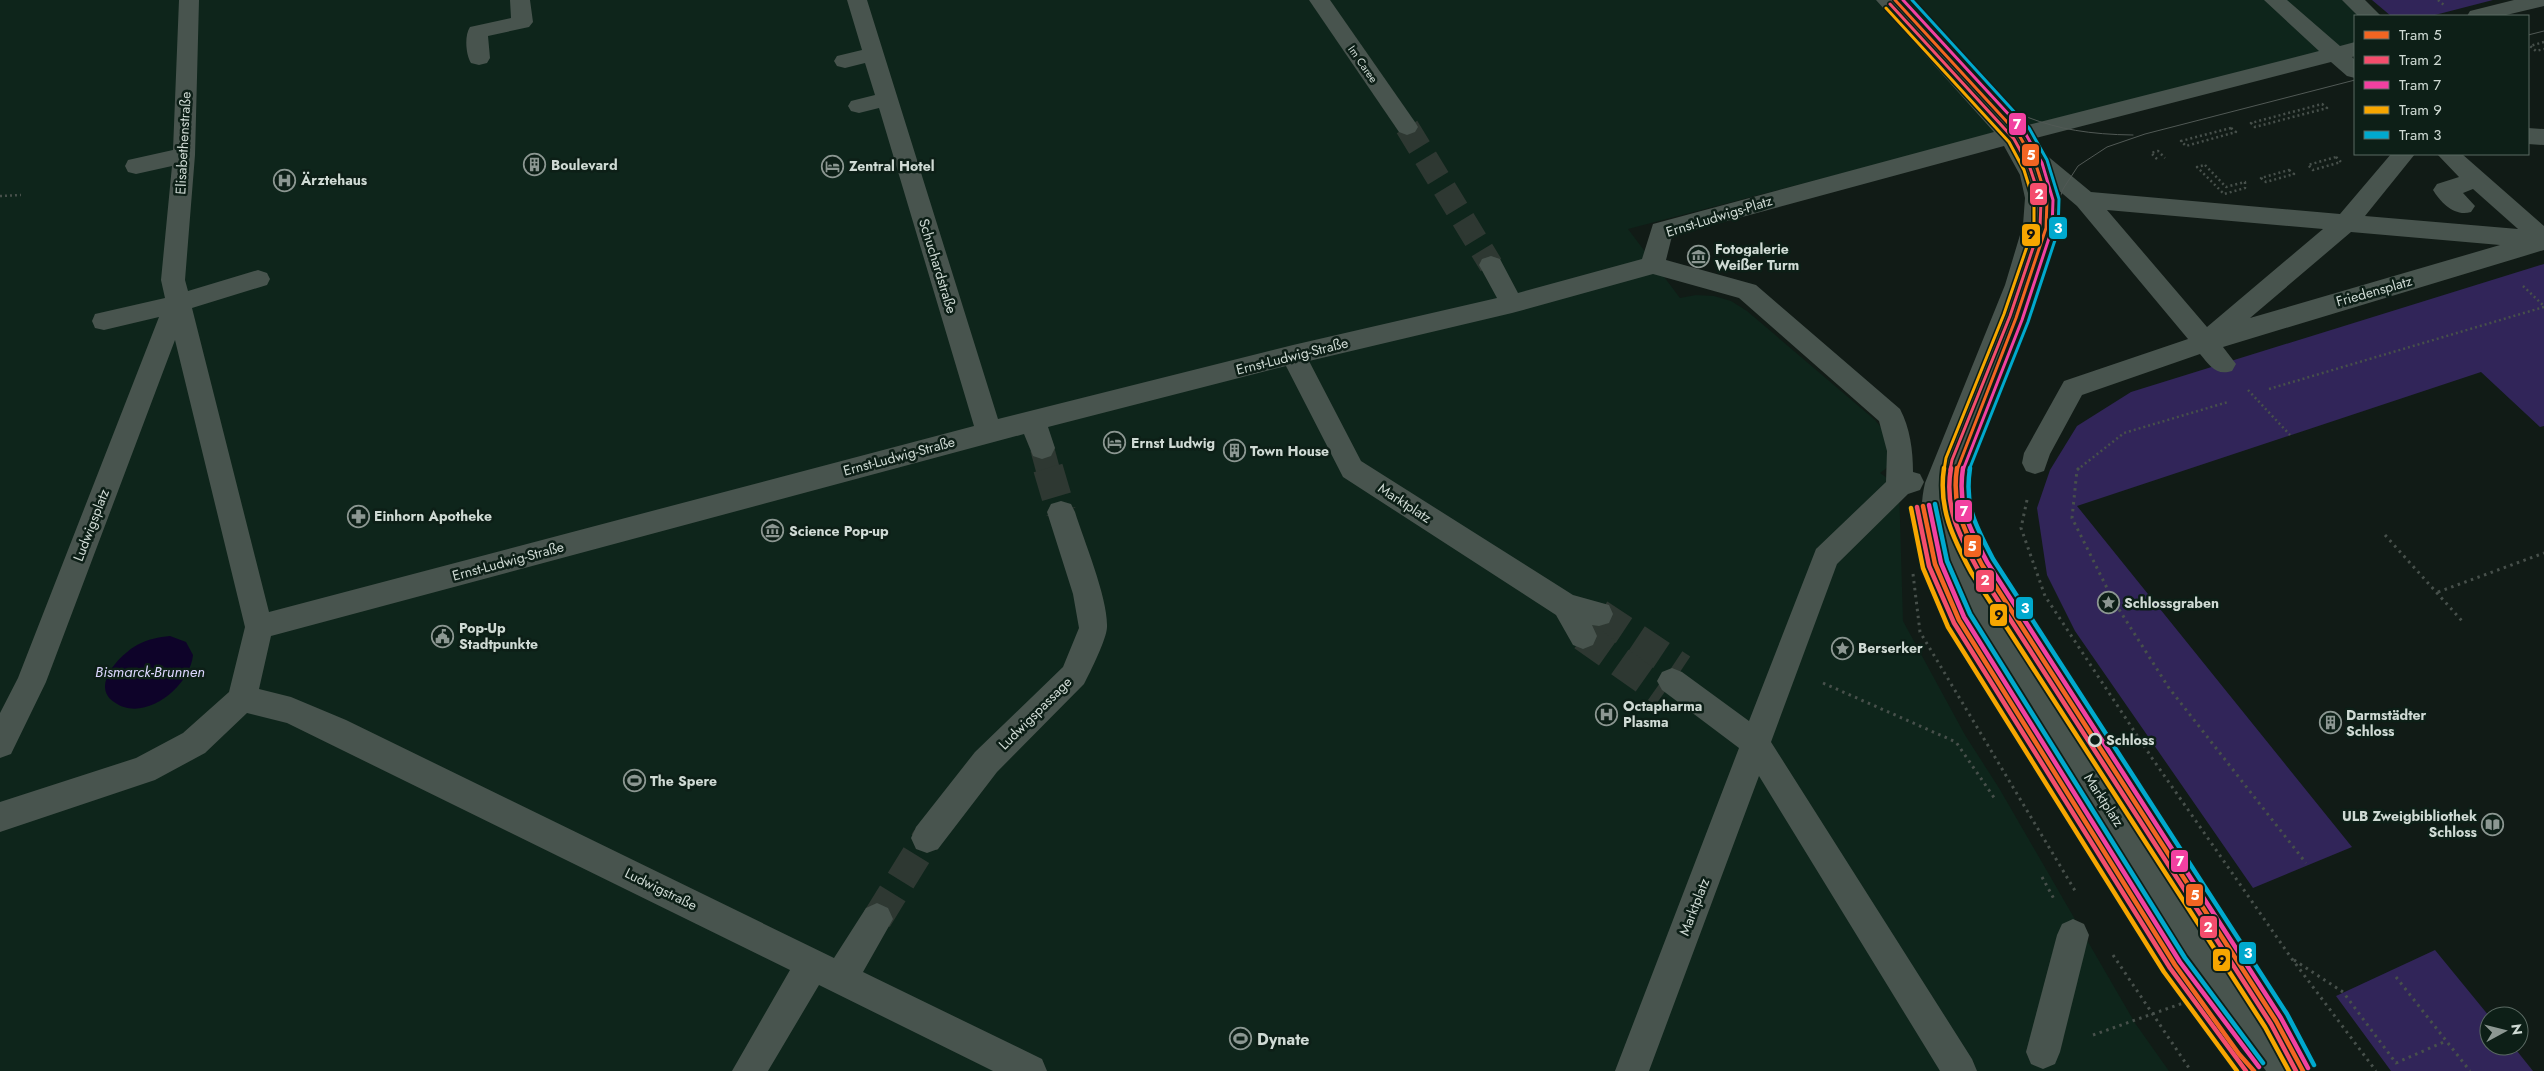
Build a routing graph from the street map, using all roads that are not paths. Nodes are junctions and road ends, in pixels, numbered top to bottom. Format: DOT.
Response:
graph roads {
  1 [pos="212,0"];
  2 [pos="857,0"];
  3 [pos="1319,0"];
  4 [pos="1886,0"];
  5 [pos="2274,0"];
  6 [pos="2352,0"];
  7 [pos="2540,0"];
  8 [pos="189,3"];
  9 [pos="520,3"];
  10 [pos="2370,15"];
  11 [pos="2481,15"];
  12 [pos="2346,52"];
  13 [pos="874,54"];
  14 [pos="479,58"];
  15 [pos="845,61"];
  16 [pos="2354,69"];
  17 [pos="887,99"];
  18 [pos="859,106"];
  19 [pos="1407,128"];
  20 [pos="2010,136"];
  21 [pos="2529,136"];
  22 [pos="2544,137"];
  23 [pos="184,154"];
  24 [pos="2403,155"];
  25 [pos="2449,155"];
  26 [pos="136,166"];
  27 [pos="2475,180"];
  28 [pos="2085,200"];
  29 [pos="2463,206"];
  30 [pos="2346,223"];
  31 [pos="2544,240"];
  32 [pos="1490,265"];
  33 [pos="1653,265"];
  34 [pos="258,279"];
  35 [pos="175,292"];
  36 [pos="1512,304"];
  37 [pos="104,321"];
  38 [pos="2205,343"];
  39 [pos="1293,355"];
  40 [pos="2223,364"];
  41 [pos="1033,421"];
  42 [pos="989,432"];
  43 [pos="1042,448"];
  44 [pos="2035,463"];
  45 [pos="1061,512"];
  46 [pos="1591,625"];
  47 [pos="260,627"];
  48 [pos="1672,681"];
  49 [pos="242,699"];
  50 [pos="1755,743"];
  51 [pos="0,744"];
  52 [pos="0,817"];
  53 [pos="927,838"];
  54 [pos="877,919"];
  55 [pos="2074,935"];
  56 [pos="827,970"];
  57 [pos="2043,1052"];
  58 [pos="749,1071"];
  59 [pos="1030,1071"];
  60 [pos="1632,1071"];
  61 [pos="1960,1071"];
  62 [pos="2287,1071"];
  1 -- 8 [label="street, Elisabethenstraße"];
  2 -- 13 [label="street, Schuchardstraße"];
  3 -- 19 [label="street, Im Caree"];
  4 -- 20 [label="street"];
  5 -- 12 [label="street"];
  6 -- 10 [label="street"];
  7 -- 11 [label="street"];
  8 -- 23 [label="street, Elisabethenstraße"];
  9 -- 14 [label="street"];
  12 -- 16 [label="street"];
  12 -- 20 [label="street"];
  13 -- 15 [label="street"];
  13 -- 17 [label="street, Schuchardstraße"];
  17 -- 18 [label="street"];
  17 -- 42 [label="street, Schuchardstraße"];
  20 -- 28 [label="street"];
  20 -- 33 [label="street, Ernst-Ludwigs-Platz"];
  20 -- 62 [label="street, Marktplatz"];
  21 -- 22 [label="street"];
  23 -- 26 [label="street"];
  23 -- 35 [label="street, Elisabethenstraße"];
  24 -- 30 [label="street, Friedensplatz"];
  25 -- 27 [label="street"];
  27 -- 29 [label="street"];
  27 -- 31 [label="street"];
  28 -- 30 [label="street"];
  28 -- 38 [label="street"];
  30 -- 31 [label="street"];
  30 -- 38 [label="street, Friedensplatz"];
  31 -- 38 [label="street, Friedensplatz"];
  32 -- 36 [label="street"];
  33 -- 36 [label="street, Ernst-Ludwig-Straße"];
  33 -- 50 [label="street, Marktplatz"];
  34 -- 35 [label="street"];
  35 -- 37 [label="street"];
  35 -- 47 [label="street"];
  35 -- 51 [label="street, Ludwigsplatz"];
  36 -- 39 [label="street, Ernst-Ludwig-Straße"];
  38 -- 40 [label="street"];
  38 -- 44 [label="street, Friedensplatz"];
  39 -- 41 [label="street, Ernst-Ludwig-Straße"];
  39 -- 46 [label="street, Marktplatz"];
  41 -- 42 [label="street, Ernst-Ludwig-Straße"];
  41 -- 43 [label="street"];
  42 -- 47 [label="street, Ernst-Ludwig-Straße"];
  45 -- 53 [label="street, Ludwigspassage"];
  47 -- 49 [label="street"];
  48 -- 50 [label="street"];
  49 -- 52 [label="street"];
  49 -- 56 [label="street, Ludwigstraße"];
  50 -- 60 [label="street, Marktplatz"];
  50 -- 61 [label="street"];
  54 -- 56 [label="street"];
  55 -- 57 [label="street"];
  56 -- 58 [label="street"];
  56 -- 59 [label="street, Ludwigstraße"];
}
